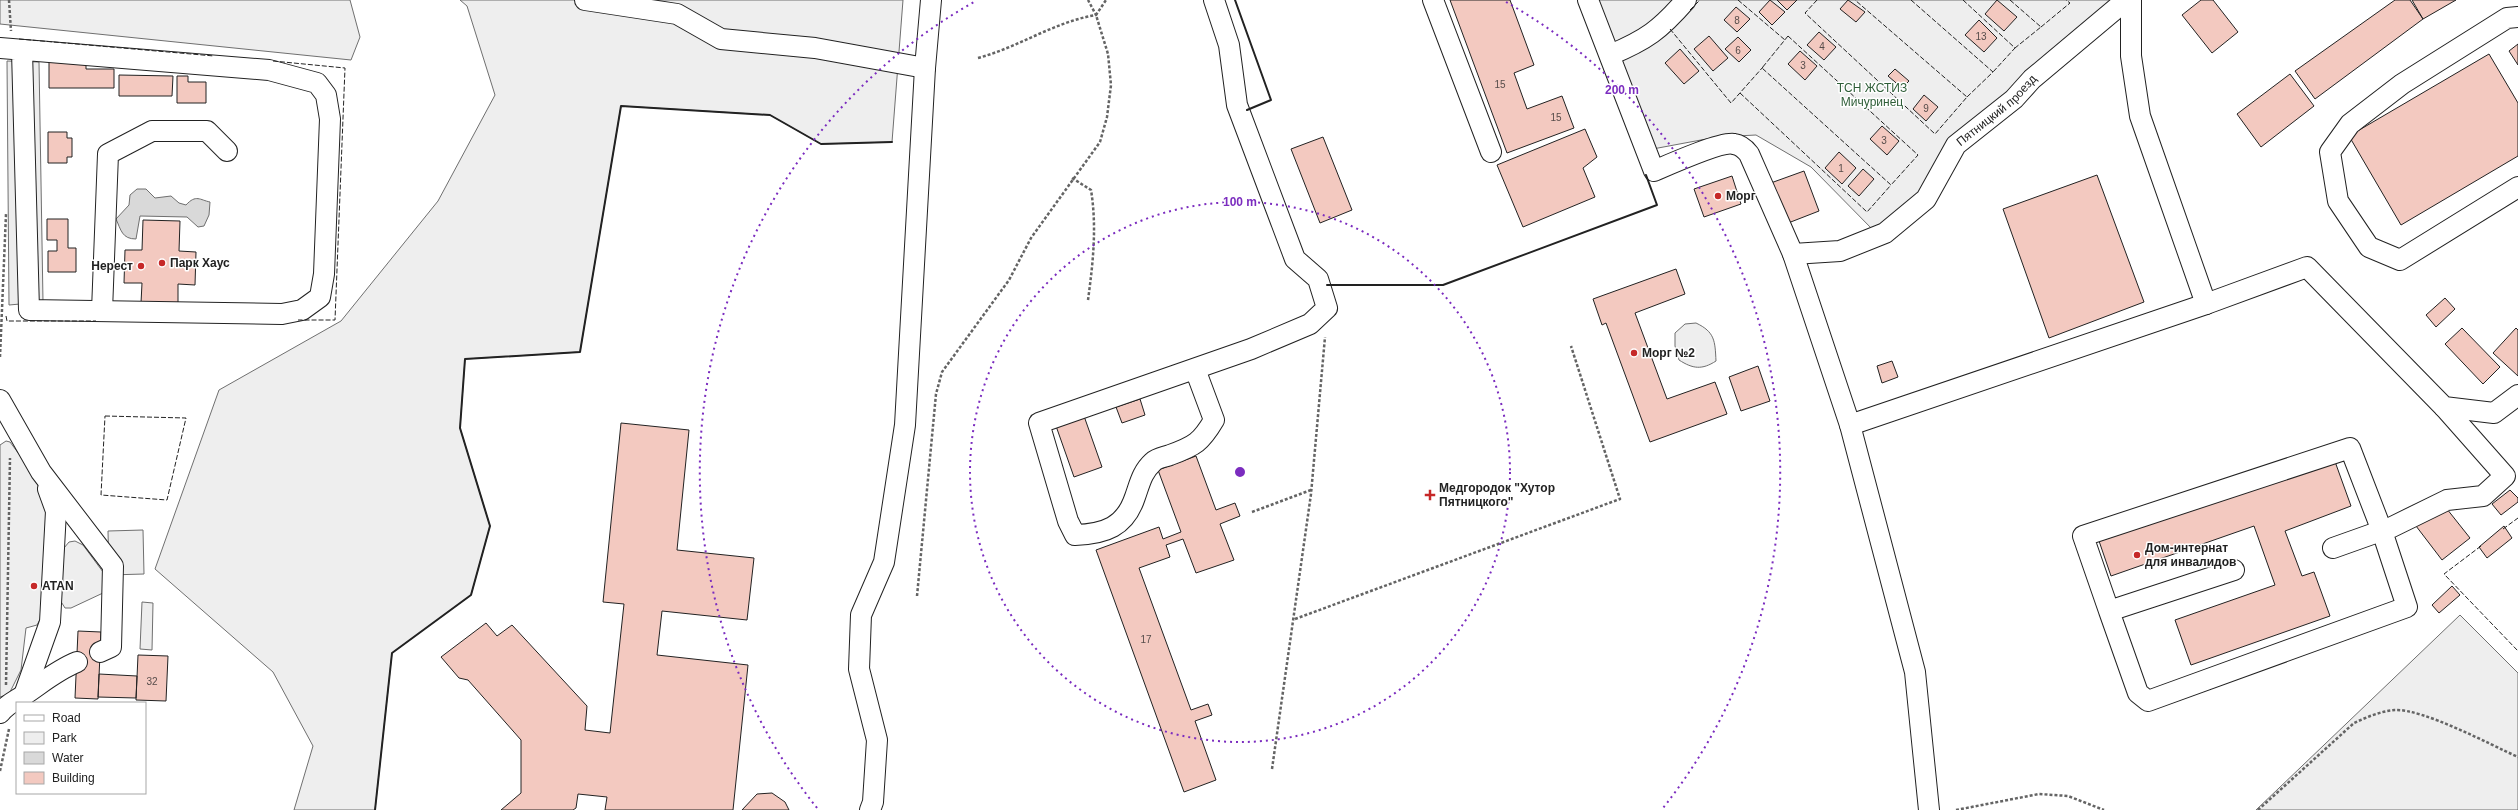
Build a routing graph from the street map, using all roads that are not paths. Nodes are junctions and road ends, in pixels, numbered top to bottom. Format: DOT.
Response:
graph roads {
  1 [pos="585,0"];
  2 [pos="931,0"];
  3 [pos="1214,0"];
  4 [pos="1433,0"];
  5 [pos="1588,0"];
  6 [pos="1686,0"];
  7 [pos="2128,0"];
  8 [pos="2518,17"];
  9 [pos="0,48"];
  10 [pos="22,51"];
  11 [pos="1610,55"];
  12 [pos="925,68"];
  13 [pos="227,151"];
  14 [pos="1491,152"];
  15 [pos="2518,187"];
  16 [pos="1793,254"];
  17 [pos="2206,304"];
  18 [pos="102,311"];
  19 [pos="1195,369"];
  20 [pos="2518,395"];
  21 [pos="0,400"];
  22 [pos="2444,407"];
  23 [pos="1850,425"];
  24 [pos="41,472"];
  25 [pos="2382,531"];
  26 [pos="2333,548"];
  27 [pos="2234,570"];
  28 [pos="2109,611"];
  29 [pos="100,652"];
  30 [pos="77,662"];
  31 [pos="24,695"];
  32 [pos="3,709"];
  33 [pos="870,810"];
  34 [pos="1929,810"];
  1 -- 12 [label="street"];
  2 -- 12 [label="street"];
  3 -- 19 [label="street"];
  4 -- 14 [label="street"];
  5 -- 11 [label="street"];
  6 -- 11 [label="street"];
  7 -- 16 [label="street, Пятницкий проезд"];
  7 -- 17 [label="street, Пятницкий проезд"];
  8 -- 15 [label="street"];
  9 -- 10 [label="street"];
  10 -- 18 [label="street"];
  10 -- 18 [label="street"];
  11 -- 16 [label="street"];
  12 -- 33 [label="street"];
  13 -- 18 [label="street"];
  16 -- 23 [label="street"];
  17 -- 22 [label="street"];
  17 -- 23 [label="street"];
  19 -- 19 [label="street"];
  20 -- 22 [label="street"];
  21 -- 24 [label="street"];
  22 -- 25 [label="street"];
  23 -- 34 [label="street"];
  24 -- 29 [label="street"];
  24 -- 31 [label="street"];
  25 -- 26 [label="street"];
  25 -- 28 [label="street"];
  25 -- 28 [label="street"];
  27 -- 28 [label="street"];
  30 -- 31 [label="street"];
  31 -- 32 [label="street"];
}
